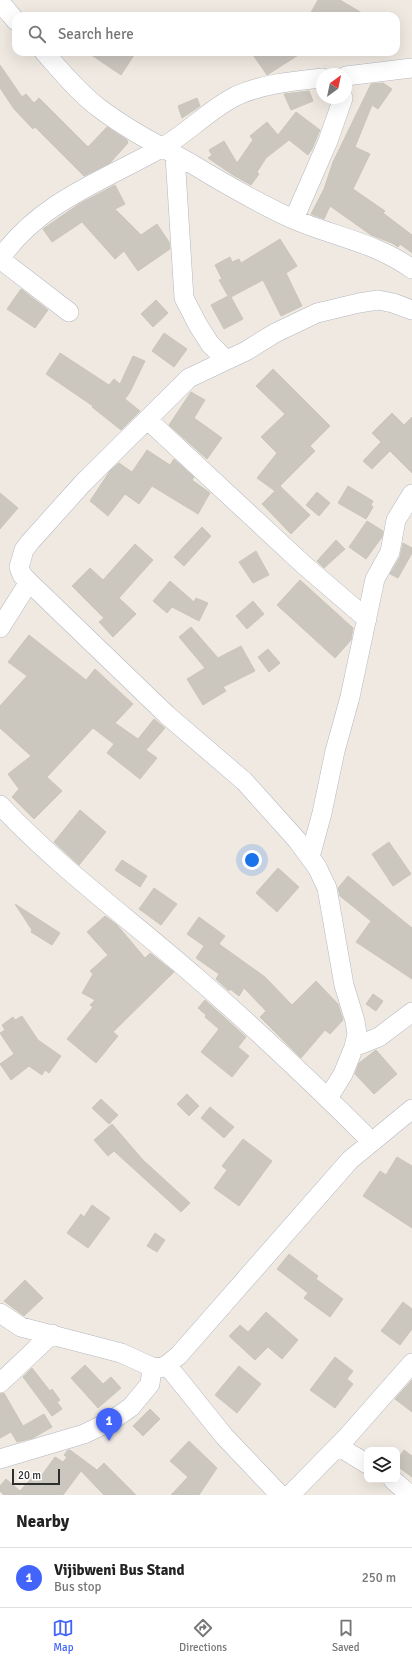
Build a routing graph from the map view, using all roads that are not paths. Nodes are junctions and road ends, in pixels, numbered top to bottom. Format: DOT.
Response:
graph roads {
  1 [pos="47,56"];
  2 [pos="412,68"];
  3 [pos="316,79"];
  4 [pos="352,79"];
  5 [pos="341,104"];
  6 [pos="169,151"];
  7 [pos="294,219"];
  8 [pos="0,259"];
  9 [pos="412,268"];
  10 [pos="412,310"];
  11 [pos="69,312"];
  12 [pos="226,360"];
  13 [pos="148,420"];
  14 [pos="412,494"];
  15 [pos="29,582"];
  16 [pos="367,619"];
  17 [pos="0,628"];
  18 [pos="0,805"];
  19 [pos="310,857"];
  20 [pos="412,1012"];
  21 [pos="354,1047"];
  22 [pos="328,1098"];
  23 [pos="412,1109"];
  24 [pos="371,1141"];
  25 [pos="0,1312"];
  26 [pos="52,1334"];
  27 [pos="412,1362"];
  28 [pos="160,1366"];
  29 [pos="0,1383"];
  30 [pos="338,1446"];
  31 [pos="0,1459"];
  32 [pos="364,1462"];
  33 [pos="396,1483"];
  34 [pos="280,1494"];
  35 [pos="410,1495"];
  1 -- 6 [label="street"];
  2 -- 4 [label="street"];
  3 -- 6 [label="street"];
  5 -- 7 [label="street"];
  6 -- 7 [label="street"];
  6 -- 8 [label="street"];
  6 -- 12 [label="street"];
  7 -- 9 [label="street"];
  8 -- 11 [label="street"];
  10 -- 12 [label="street"];
  12 -- 13 [label="street"];
  13 -- 15 [label="street"];
  13 -- 16 [label="street"];
  14 -- 16 [label="street"];
  15 -- 17 [label="street"];
  15 -- 19 [label="street"];
  16 -- 19 [label="street"];
  18 -- 22 [label="street"];
  19 -- 21 [label="street"];
  20 -- 21 [label="street"];
  21 -- 22 [label="street"];
  22 -- 24 [label="street"];
  23 -- 24 [label="street"];
  24 -- 28 [label="street"];
  25 -- 26 [label="street"];
  26 -- 28 [label="street"];
  26 -- 29 [label="street"];
  27 -- 30 [label="street"];
  28 -- 31 [label="street"];
  28 -- 34 [label="street"];
  30 -- 32 [label="street"];
  30 -- 34 [label="street"];
  33 -- 35 [label="street"];
}
